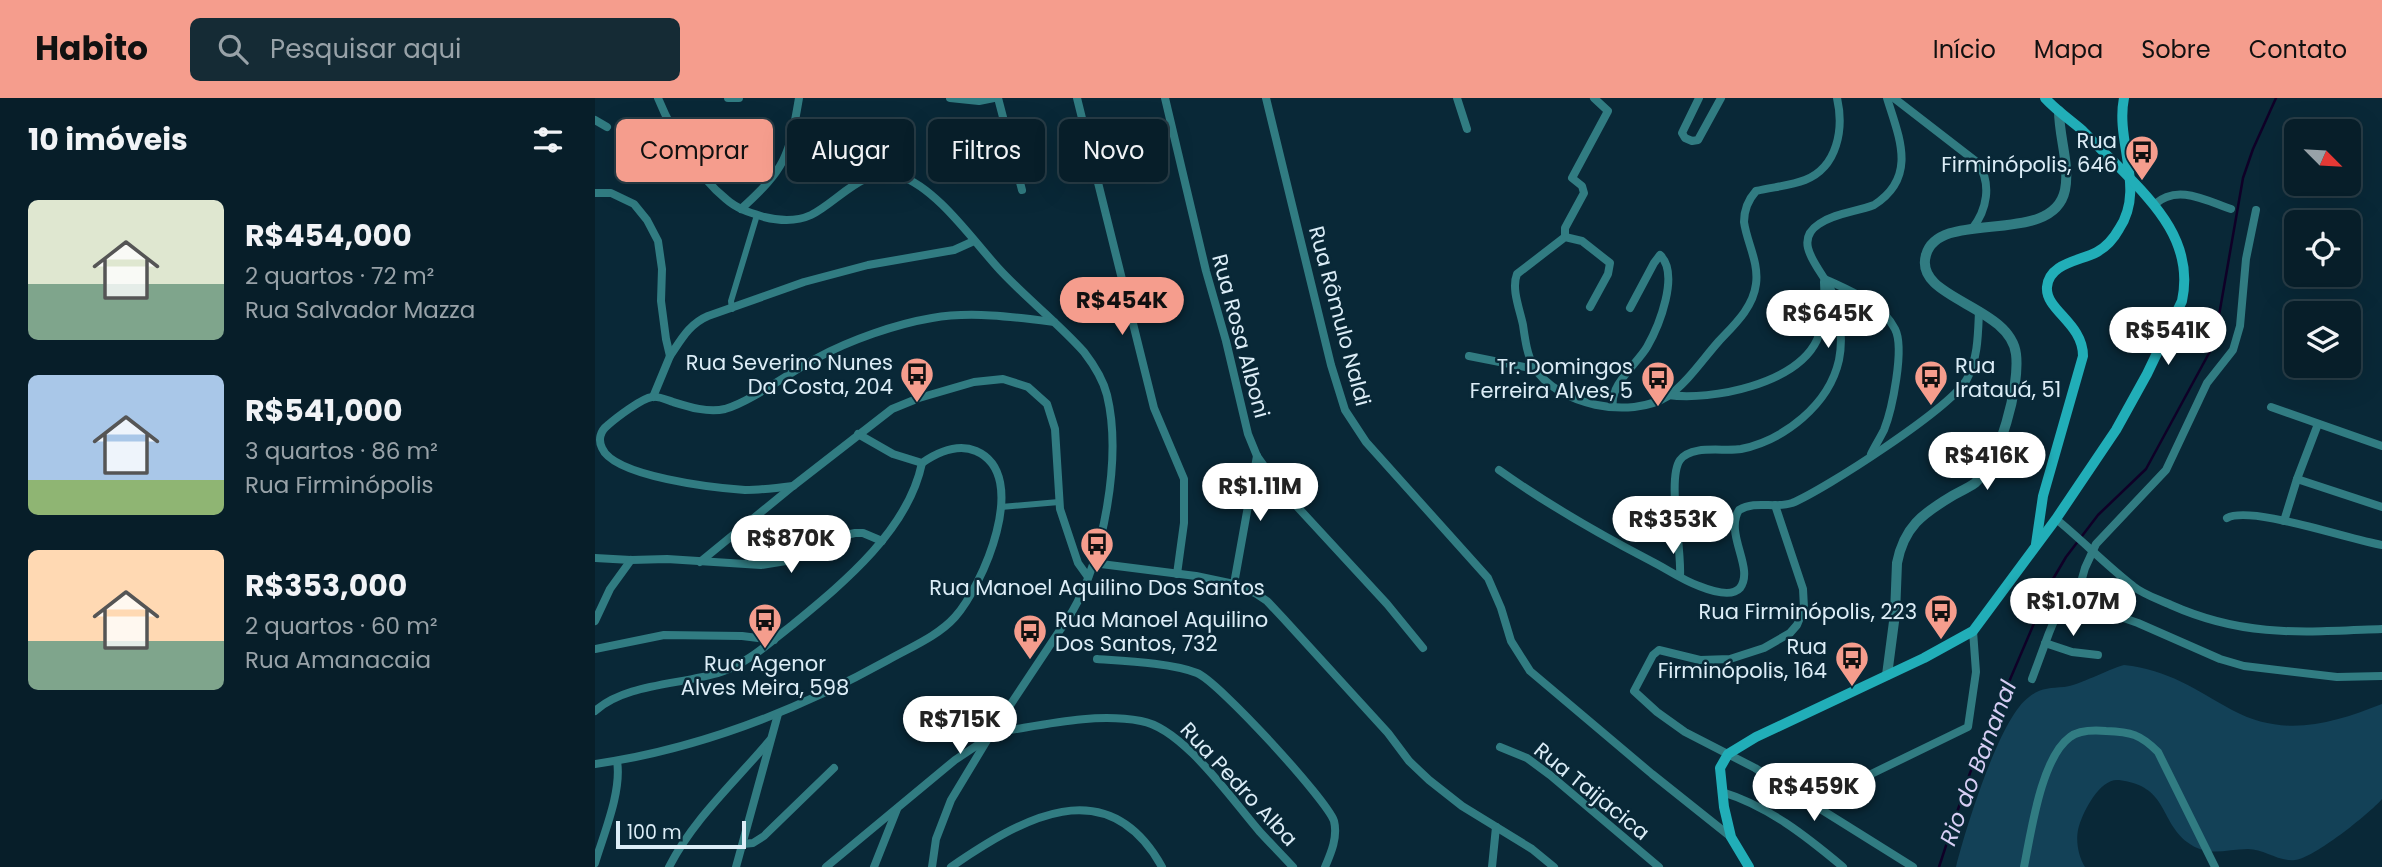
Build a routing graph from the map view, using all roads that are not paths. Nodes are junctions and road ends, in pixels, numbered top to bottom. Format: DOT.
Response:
graph roads {
  1 [pos="658,98"];
  2 [pos="728,98"];
  3 [pos="739,98"];
  4 [pos="799,98"];
  5 [pos="950,98"];
  6 [pos="996,98"];
  7 [pos="1077,98"];
  8 [pos="1165,98"];
  9 [pos="1266,98"];
  10 [pos="1457,98"];
  11 [pos="1594,98"];
  12 [pos="1699,98"];
  13 [pos="1721,98"];
  14 [pos="1837,98"];
  15 [pos="1887,98"];
  16 [pos="1894,98"];
  17 [pos="2124,98"];
  18 [pos="2044,99"];
  19 [pos="2059,111"];
  20 [pos="595,120"];
  21 [pos="2071,122"];
  22 [pos="607,127"];
  23 [pos="1467,128"];
  24 [pos="2062,145"];
  25 [pos="2131,179"];
  26 [pos="1022,190"];
  27 [pos="595,193"];
  28 [pos="2155,204"];
  29 [pos="741,209"];
  30 [pos="2231,209"];
  31 [pos="2256,210"];
  32 [pos="757,215"];
  33 [pos="1972,229"];
  34 [pos="1565,237"];
  35 [pos="974,241"];
  36 [pos="1824,279"];
  37 [pos="1590,307"];
  38 [pos="732,309"];
  39 [pos="1630,309"];
  40 [pos="1979,311"];
  41 [pos="1054,322"];
  42 [pos="670,356"];
  43 [pos="1469,356"];
  44 [pos="1535,369"];
  45 [pos="1668,396"];
  46 [pos="653,397"];
  47 [pos="1613,407"];
  48 [pos="2271,407"];
  49 [pos="2318,424"];
  50 [pos="858,434"];
  51 [pos="2382,446"];
  52 [pos="1257,456"];
  53 [pos="1870,457"];
  54 [pos="922,463"];
  55 [pos="1499,470"];
  56 [pos="2297,479"];
  57 [pos="793,486"];
  58 [pos="1059,502"];
  59 [pos="1775,505"];
  60 [pos="1001,507"];
  61 [pos="2382,507"];
  62 [pos="2040,510"];
  63 [pos="2227,519"];
  64 [pos="2059,521"];
  65 [pos="2284,521"];
  66 [pos="2042,529"];
  67 [pos="881,541"];
  68 [pos="2382,545"];
  69 [pos="2092,552"];
  70 [pos="595,558"];
  71 [pos="631,560"];
  72 [pos="700,562"];
  73 [pos="1093,562"];
  74 [pos="1177,574"];
  75 [pos="1680,576"];
  76 [pos="1088,577"];
  77 [pos="1234,584"];
  78 [pos="2077,597"];
  79 [pos="595,621"];
  80 [pos="2382,629"];
  81 [pos="1973,631"];
  82 [pos="774,640"];
  83 [pos="2045,643"];
  84 [pos="1423,648"];
  85 [pos="595,649"];
  86 [pos="2098,655"];
  87 [pos="1097,659"];
  88 [pos="1887,675"];
  89 [pos="2382,676"];
  90 [pos="2032,679"];
  91 [pos="595,711"];
  92 [pos="778,714"];
  93 [pos="990,735"];
  94 [pos="770,740"];
  95 [pos="1500,747"];
  96 [pos="1728,754"];
  97 [pos="617,761"];
  98 [pos="595,764"];
  99 [pos="834,768"];
  100 [pos="1722,792"];
  101 [pos="1812,804"];
  102 [pos="898,807"];
  103 [pos="1496,827"];
  104 [pos="1731,837"];
  105 [pos="743,844"];
  106 [pos="595,863"];
  107 [pos="669,867"];
  108 [pos="736,867"];
  109 [pos="826,867"];
  110 [pos="874,867"];
  111 [pos="932,867"];
  112 [pos="951,867"];
  113 [pos="1162,867"];
  114 [pos="1293,867"];
  115 [pos="1325,867"];
  116 [pos="1492,867"];
  117 [pos="1554,867"];
  118 [pos="1659,867"];
  119 [pos="1748,867"];
  120 [pos="1843,867"];
  121 [pos="1913,867"];
  122 [pos="2024,867"];
  123 [pos="2215,867"];
  1 -- 29 [label="street"];
  2 -- 3 [label="street"];
  4 -- 29 [label="street"];
  5 -- 6 [label="street"];
  6 -- 26 [label="street"];
  7 -- 74 [label="street"];
  8 -- 52 [label="street, Rua Rosa Alboni"];
  9 -- 104 [label="street, Rua Rômulo Naldi"];
  10 -- 23 [label="street"];
  11 -- 34 [label="street"];
  12 -- 13 [label="street"];
  14 -- 45 [label="street"];
  15 -- 36 [label="street"];
  16 -- 33 [label="street"];
  17 -- 25 [label="main road"];
  18 -- 19 [label="main road"];
  19 -- 21 [label="main road"];
  19 -- 24 [label="street"];
  20 -- 22 [label="street"];
  21 -- 24 [label="street"];
  21 -- 25 [label="main road"];
  24 -- 33 [label="street"];
  25 -- 28 [label="main road"];
  25 -- 62 [label="main road"];
  27 -- 42 [label="street"];
  28 -- 30 [label="street"];
  28 -- 64 [label="main road"];
  29 -- 32 [label="street"];
  31 -- 69 [label="street"];
  32 -- 35 [label="street"];
  32 -- 38 [label="street"];
  33 -- 40 [label="street"];
  34 -- 37 [label="street"];
  34 -- 44 [label="street"];
  35 -- 38 [label="street"];
  35 -- 41 [label="street"];
  36 -- 45 [label="street"];
  36 -- 53 [label="street"];
  36 -- 75 [label="street"];
  38 -- 42 [label="street"];
  39 -- 47 [label="street"];
  40 -- 53 [label="street"];
  40 -- 88 [label="street"];
  41 -- 46 [label="street"];
  41 -- 73 [label="street"];
  42 -- 46 [label="street"];
  43 -- 44 [label="street"];
  44 -- 47 [label="street"];
  45 -- 47 [label="street"];
  46 -- 57 [label="street"];
  48 -- 49 [label="street"];
  49 -- 51 [label="street"];
  49 -- 56 [label="street"];
  50 -- 54 [label="street"];
  50 -- 57 [label="street"];
  50 -- 58 [label="street"];
  52 -- 77 [label="street"];
  52 -- 84 [label="street, Rua Rosa Alboni"];
  53 -- 59 [label="street"];
  54 -- 60 [label="street"];
  54 -- 67 [label="street"];
  55 -- 75 [label="street"];
  56 -- 61 [label="street"];
  56 -- 65 [label="street"];
  57 -- 72 [label="street"];
  58 -- 60 [label="street"];
  58 -- 76 [label="street"];
  59 -- 75 [label="street"];
  59 -- 96 [label="street"];
  60 -- 92 [label="street"];
  62 -- 64 [label="main road"];
  62 -- 66 [label="main road"];
  63 -- 65 [label="street"];
  64 -- 66 [label="main road"];
  64 -- 69 [label="street"];
  65 -- 68 [label="street"];
  66 -- 81 [label="main road"];
  67 -- 72 [label="street"];
  67 -- 82 [label="street"];
  69 -- 78 [label="street"];
  69 -- 80 [label="street"];
  70 -- 71 [label="street"];
  71 -- 72 [label="street"];
  71 -- 79 [label="street"];
  73 -- 74 [label="street"];
  73 -- 76 [label="street"];
  74 -- 77 [label="street"];
  76 -- 93 [label="street"];
  77 -- 103 [label="street"];
  78 -- 83 [label="street"];
  78 -- 89 [label="street"];
  81 -- 88 [label="main road"];
  81 -- 101 [label="street"];
  82 -- 85 [label="street"];
  82 -- 91 [label="street"];
  83 -- 86 [label="street"];
  83 -- 90 [label="street"];
  87 -- 115 [label="street"];
  88 -- 96 [label="main road"];
  92 -- 94 [label="street"];
  92 -- 97 [label="street"];
  93 -- 102 [label="street"];
  93 -- 111 [label="street"];
  93 -- 114 [label="street, Rua Pedro Alba"];
  94 -- 105 [label="street"];
  94 -- 107 [label="street"];
  95 -- 118 [label="street, Rua Taijacica"];
  96 -- 100 [label="main road"];
  96 -- 101 [label="street"];
  97 -- 98 [label="street"];
  97 -- 106 [label="street"];
  99 -- 105 [label="street"];
  100 -- 104 [label="main road"];
  100 -- 120 [label="street"];
  101 -- 121 [label="street"];
  102 -- 109 [label="street"];
  102 -- 110 [label="street"];
  103 -- 116 [label="street"];
  103 -- 117 [label="street"];
  104 -- 119 [label="main road"];
  105 -- 108 [label="street"];
  112 -- 113 [label="street"];
  122 -- 123 [label="street"];
}
